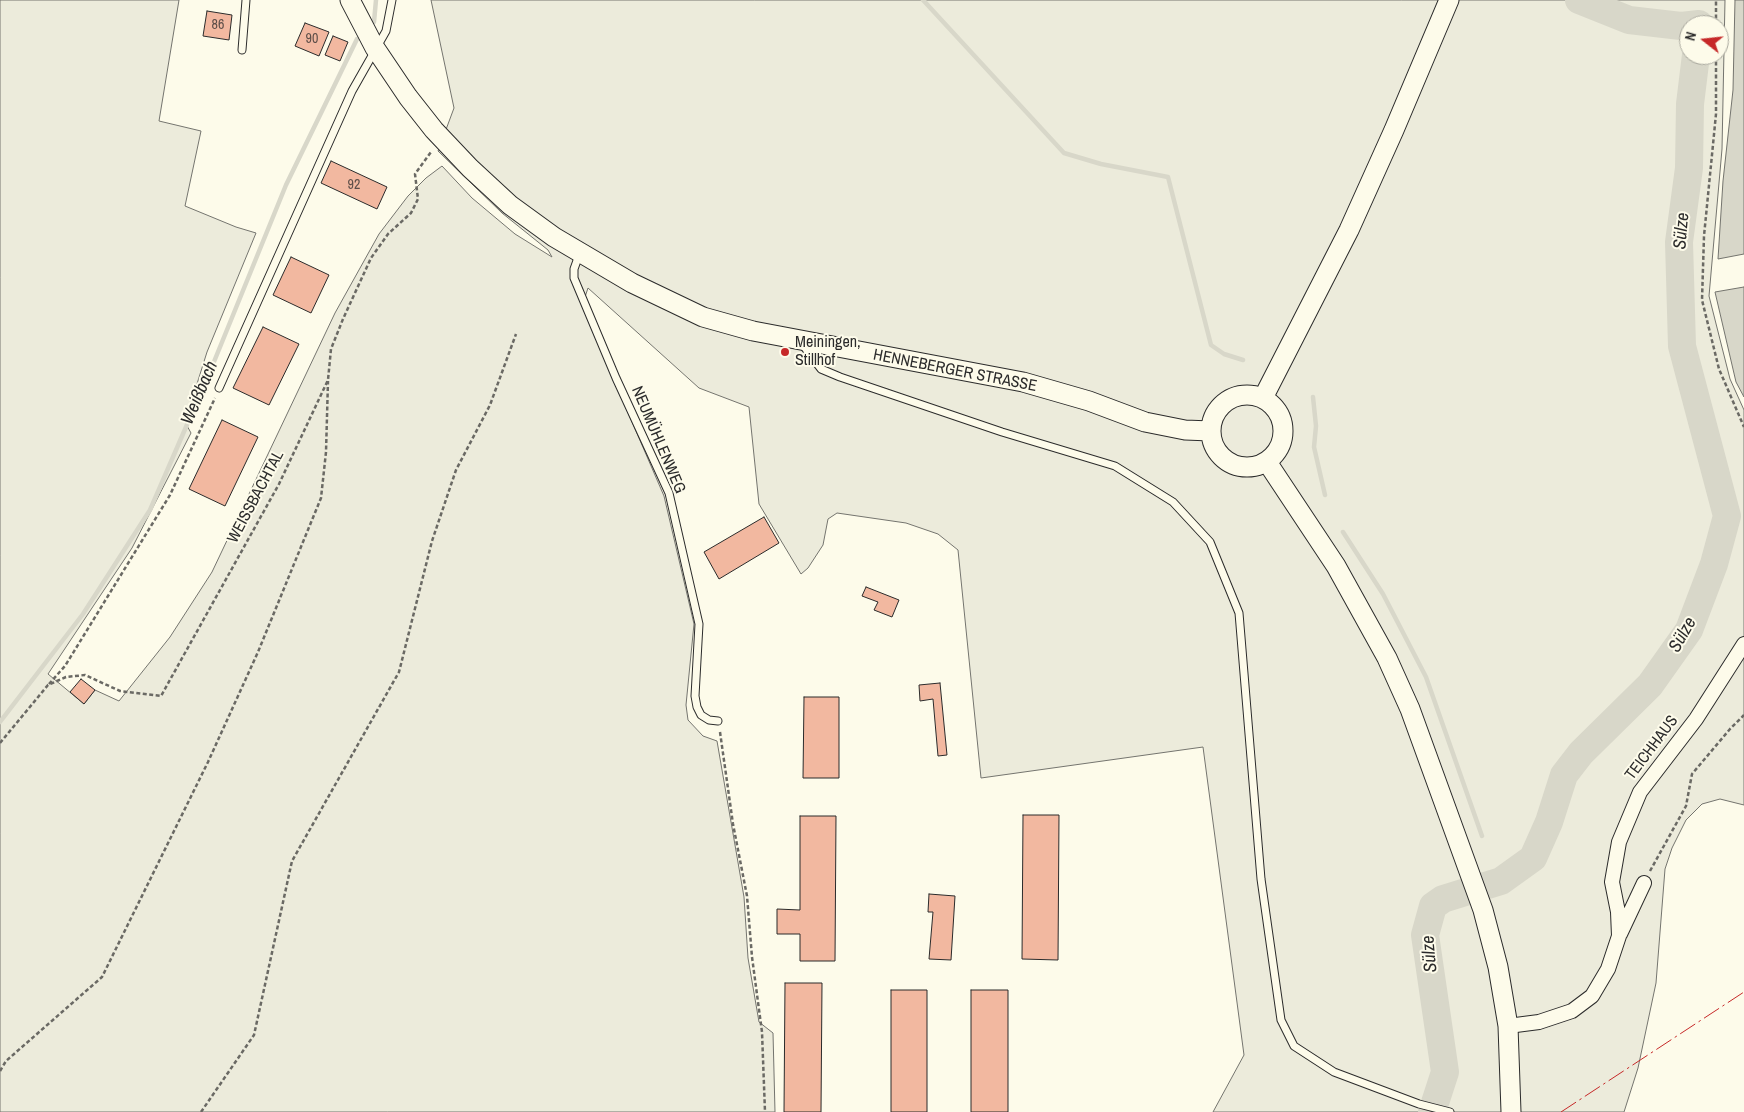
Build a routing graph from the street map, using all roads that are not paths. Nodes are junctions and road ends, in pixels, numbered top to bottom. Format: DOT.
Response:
graph roads {
  1 [pos="246,0"];
  2 [pos="350,0"];
  3 [pos="392,0"];
  4 [pos="1449,1"];
  5 [pos="375,48"];
  6 [pos="242,50"];
  7 [pos="580,254"];
  8 [pos="800,341"];
  9 [pos="219,388"];
  10 [pos="1263,398"];
  11 [pos="1211,431"];
  12 [pos="1267,462"];
  13 [pos="1744,644"];
  14 [pos="718,721"];
  15 [pos="1644,883"];
  16 [pos="1619,936"];
  17 [pos="1508,1026"];
  18 [pos="1450,1112"];
  19 [pos="1511,1112"];
  1 -- 6 [label="lane"];
  2 -- 5 [label="main road, HENNEBERGER STRASSE"];
  3 -- 5 [label="lane"];
  4 -- 10 [label="main road"];
  5 -- 7 [label="main road, HENNEBERGER STRASSE"];
  5 -- 9 [label="lane"];
  7 -- 8 [label="main road, HENNEBERGER STRASSE"];
  7 -- 14 [label="lane, NEUMÜHLENWEG"];
  8 -- 11 [label="main road, HENNEBERGER STRASSE"];
  8 -- 18 [label="lane"];
  10 -- 11 [label="main road"];
  10 -- 12 [label="main road"];
  11 -- 12 [label="main road"];
  12 -- 17 [label="main road"];
  13 -- 16 [label="street, TEICHHAUS"];
  15 -- 16 [label="street"];
  16 -- 17 [label="street, TEICHHAUS"];
  17 -- 19 [label="main road"];
}
